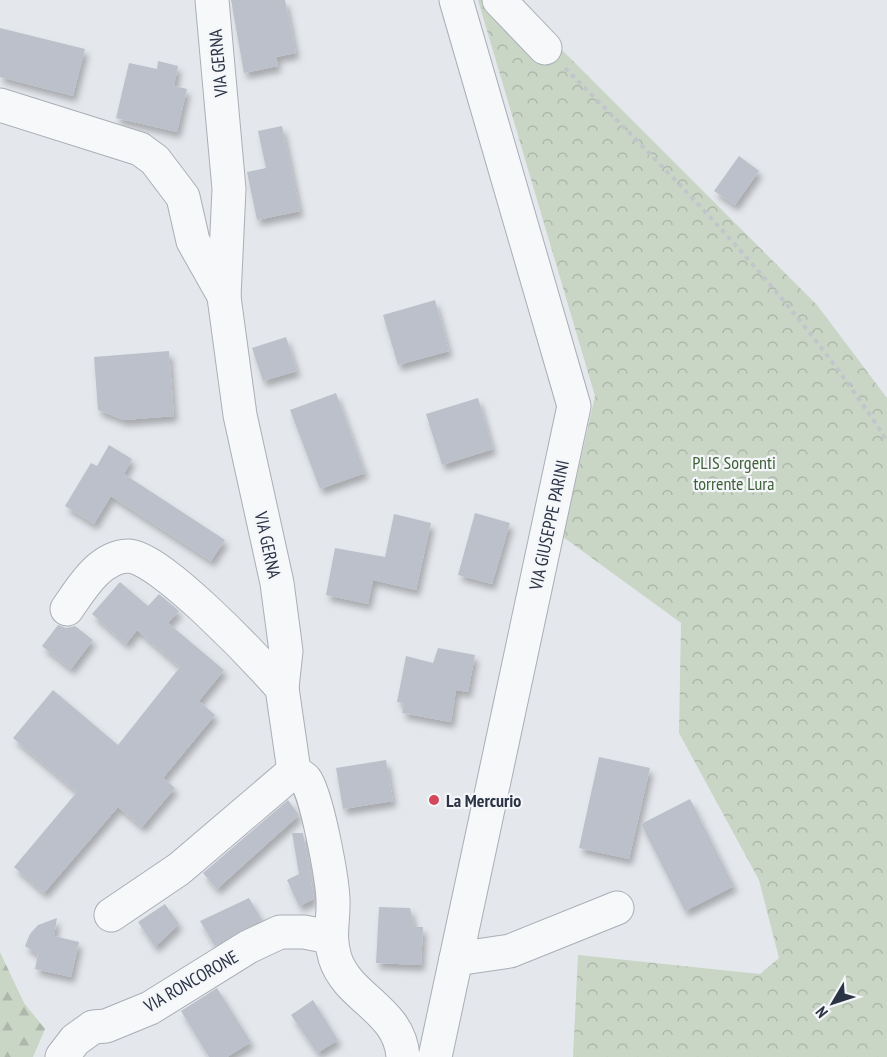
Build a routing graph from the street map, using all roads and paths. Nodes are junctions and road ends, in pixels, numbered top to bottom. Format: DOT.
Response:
graph roads {
  1 [pos="212,0"];
  2 [pos="456,0"];
  3 [pos="499,0"];
  4 [pos="544,48"];
  5 [pos="0,105"];
  6 [pos="224,297"];
  7 [pos="887,441"];
  8 [pos="67,609"];
  9 [pos="282,688"];
  10 [pos="294,771"];
  11 [pos="617,908"];
  12 [pos="111,915"];
  13 [pos="330,936"];
  14 [pos="456,959"];
  15 [pos="62,1057"];
  16 [pos="403,1057"];
  17 [pos="435,1057"];
  1 -- 6 [label="street, VIA GERNA"];
  2 -- 14 [label="street, VIA GIUSEPPE PARINI"];
  3 -- 4 [label="street"];
  4 -- 7 [label="path"];
  5 -- 6 [label="street"];
  6 -- 9 [label="street, VIA GERNA"];
  8 -- 9 [label="street"];
  9 -- 10 [label="street, VIA GERNA"];
  10 -- 12 [label="street"];
  10 -- 13 [label="street, VIA GERNA"];
  11 -- 14 [label="street"];
  13 -- 15 [label="street, VIA RONCORONE"];
  13 -- 16 [label="street, VIA GERNA"];
  14 -- 17 [label="street, VIA GIUSEPPE PARINI"];
}
